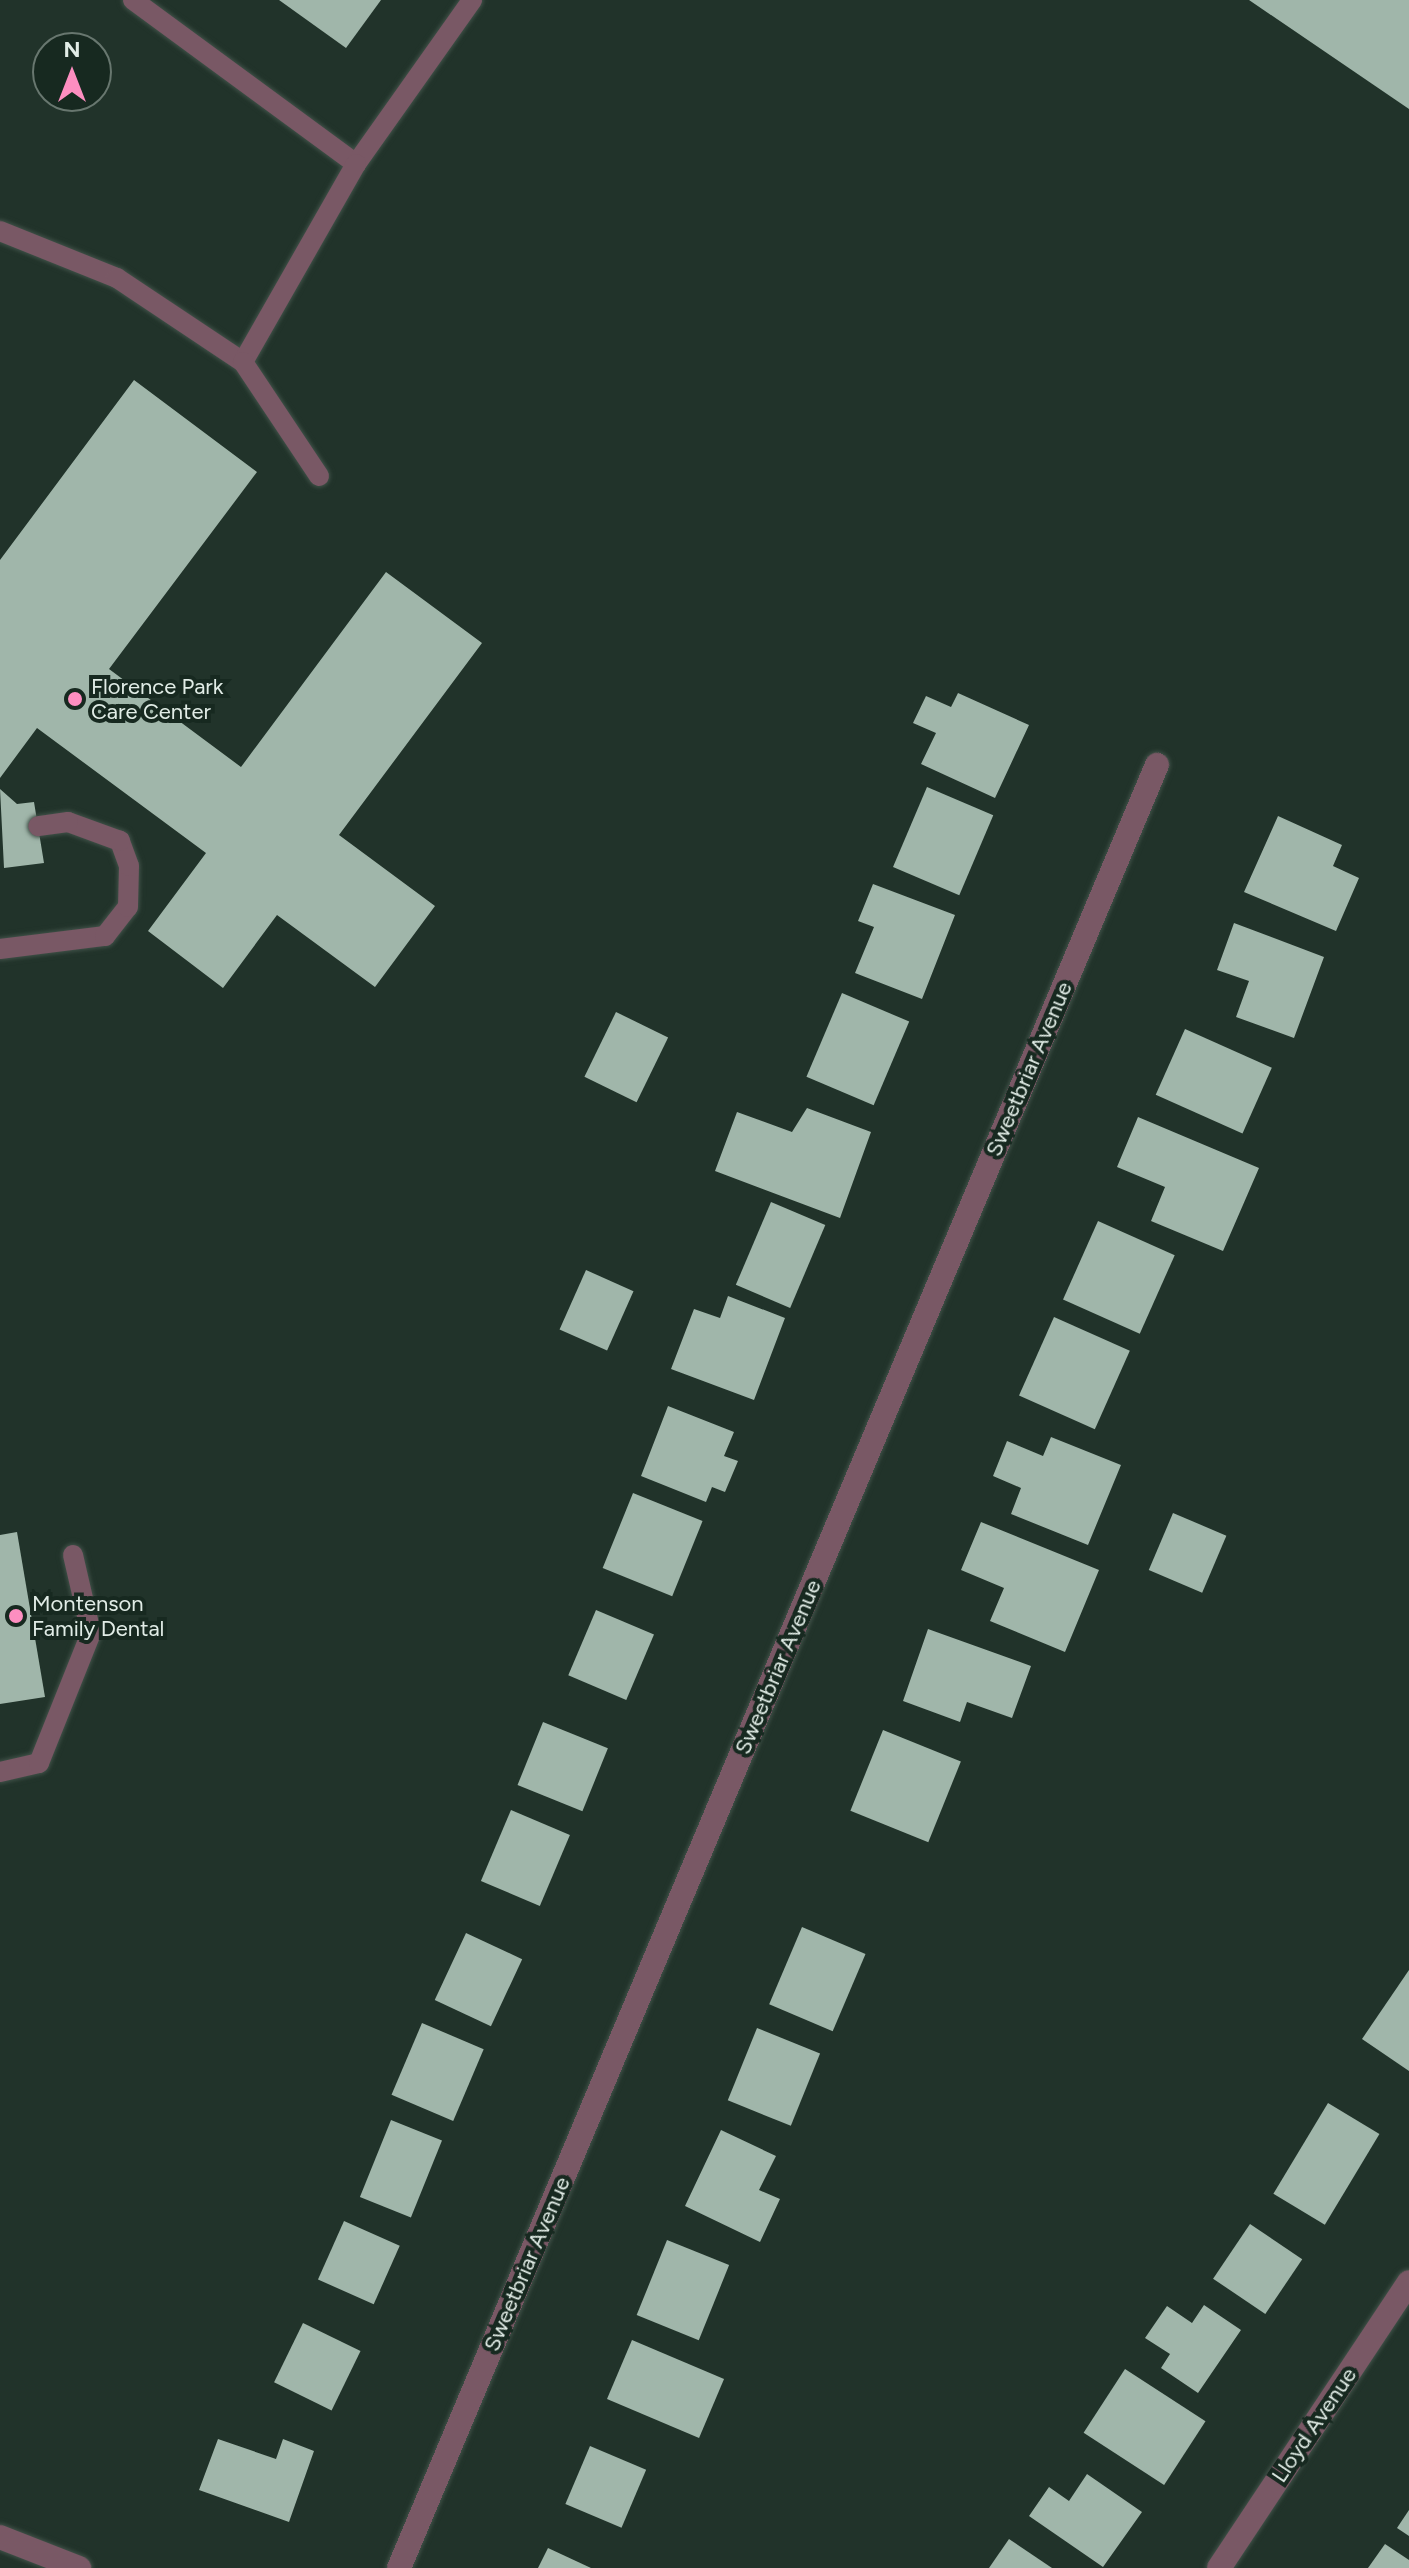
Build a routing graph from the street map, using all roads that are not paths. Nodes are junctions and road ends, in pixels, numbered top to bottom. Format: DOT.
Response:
graph roads {
  1 [pos="133,0"];
  2 [pos="472,0"];
  3 [pos="356,164"];
  4 [pos="0,231"];
  5 [pos="243,362"];
  6 [pos="319,476"];
  7 [pos="1157,765"];
  8 [pos="38,826"];
  9 [pos="0,949"];
  10 [pos="73,1555"];
  11 [pos="0,1772"];
  12 [pos="1409,2282"];
  13 [pos="0,2537"];
  14 [pos="79,2568"];
  15 [pos="399,2568"];
  16 [pos="1219,2568"];
  1 -- 3 [label="lane"];
  2 -- 3 [label="lane"];
  3 -- 5 [label="lane"];
  4 -- 5 [label="lane"];
  5 -- 6 [label="lane"];
  7 -- 15 [label="street, Sweetbriar Avenue"];
  8 -- 9 [label="lane"];
  10 -- 11 [label="lane"];
  12 -- 16 [label="street, Lloyd Avenue"];
  13 -- 14 [label="street"];
}
